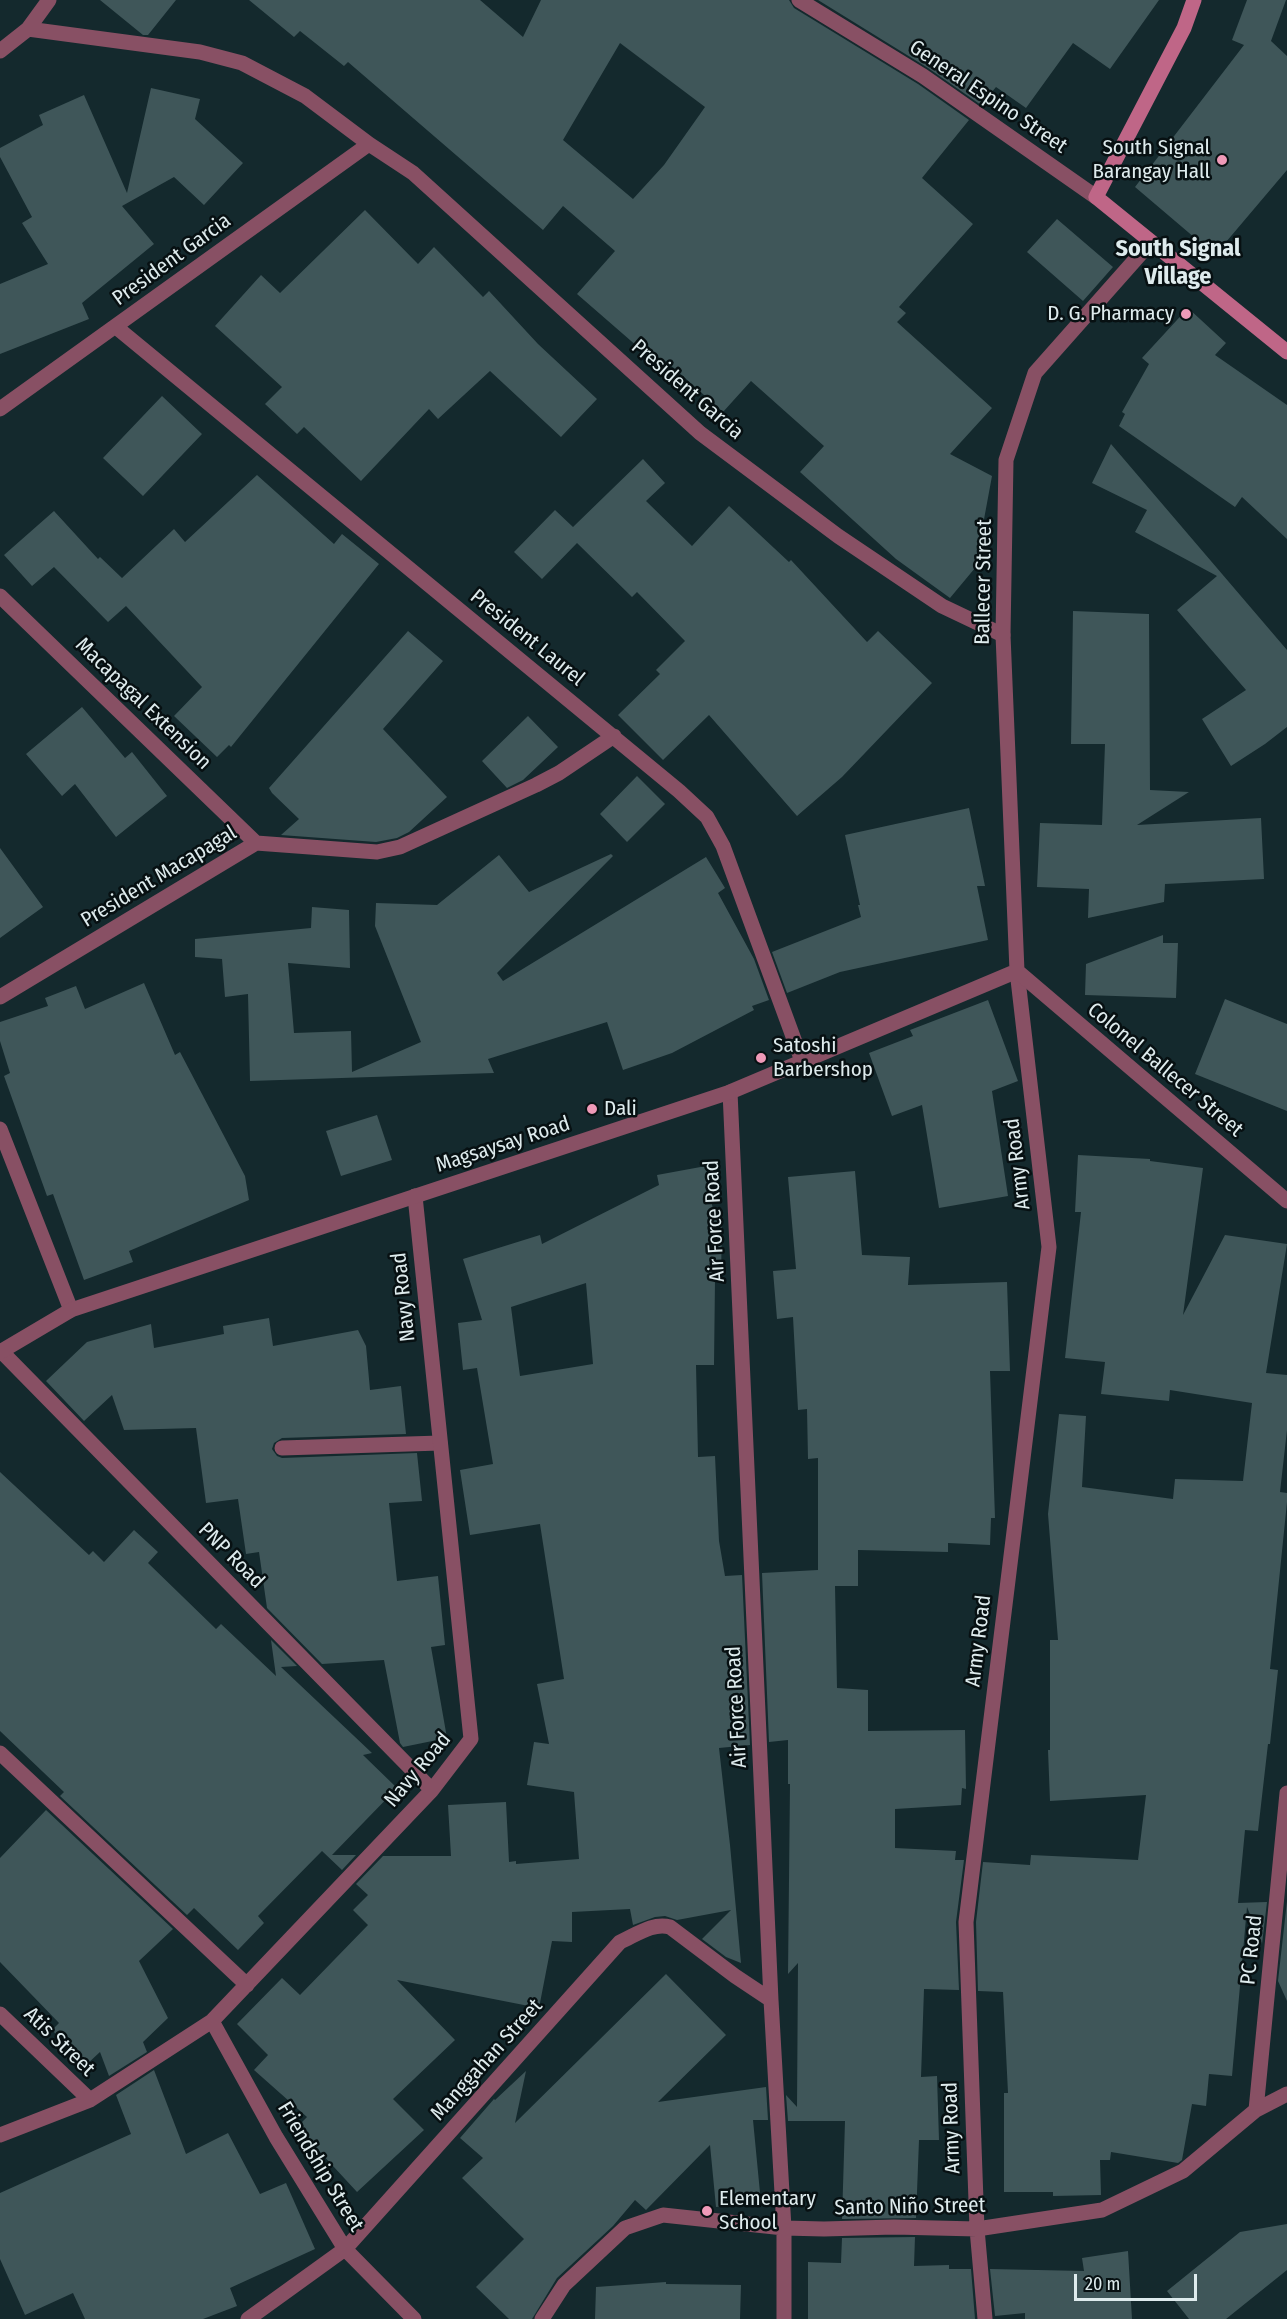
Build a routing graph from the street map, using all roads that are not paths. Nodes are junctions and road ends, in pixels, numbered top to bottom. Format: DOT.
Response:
graph roads {
  1 [pos="49,0"];
  2 [pos="799,0"];
  3 [pos="1194,0"];
  4 [pos="28,29"];
  5 [pos="0,51"];
  6 [pos="369,144"];
  7 [pos="1096,197"];
  8 [pos="1150,242"];
  9 [pos="116,327"];
  10 [pos="1287,352"];
  11 [pos="0,409"];
  12 [pos="0,596"];
  13 [pos="1003,635"];
  14 [pos="614,736"];
  15 [pos="256,843"];
  16 [pos="1017,971"];
  17 [pos="0,997"];
  18 [pos="802,1061"];
  19 [pos="730,1092"];
  20 [pos="0,1130"];
  21 [pos="415,1196"];
  22 [pos="1287,1200"];
  23 [pos="71,1310"];
  24 [pos="0,1352"];
  25 [pos="440,1443"];
  26 [pos="282,1448"];
  27 [pos="0,1753"];
  28 [pos="432,1790"];
  29 [pos="1287,1793"];
  30 [pos="246,1985"];
  31 [pos="771,2000"];
  32 [pos="0,2014"];
  33 [pos="212,2021"];
  34 [pos="1287,2094"];
  35 [pos="90,2100"];
  36 [pos="1256,2110"];
  37 [pos="0,2135"];
  38 [pos="784,2228"];
  39 [pos="977,2229"];
  40 [pos="345,2249"];
  41 [pos="248,2319"];
  42 [pos="414,2319"];
  43 [pos="542,2319"];
  44 [pos="784,2319"];
  45 [pos="985,2319"];
  1 -- 4 [label="street"];
  2 -- 7 [label="street, General Espino Street"];
  3 -- 7 [label="main road"];
  4 -- 5 [label="street"];
  4 -- 6 [label="street, President Garcia"];
  6 -- 9 [label="street, President Garcia"];
  6 -- 13 [label="street, President Garcia"];
  7 -- 8 [label="main road, General Espino Street"];
  8 -- 10 [label="main road, General Espino Street"];
  8 -- 13 [label="street, Ballecer Street"];
  9 -- 11 [label="street, President Garcia"];
  9 -- 14 [label="street, President Laurel"];
  12 -- 15 [label="street, Macapagal Extension"];
  13 -- 16 [label="street, Ballecer Street"];
  14 -- 15 [label="street, President Macapagal"];
  14 -- 18 [label="street, President Laurel"];
  15 -- 17 [label="street, President Macapagal"];
  16 -- 18 [label="street, Magsaysay Road"];
  16 -- 22 [label="street, Colonel Ballecer Street"];
  16 -- 39 [label="street, Army Road"];
  18 -- 19 [label="street, Magsaysay Road"];
  19 -- 21 [label="street, Magsaysay Road"];
  19 -- 31 [label="street, Air Force Road"];
  20 -- 23 [label="street"];
  21 -- 23 [label="street, Magsaysay Road"];
  21 -- 25 [label="street, Navy Road"];
  23 -- 24 [label="street, Magsaysay Road"];
  24 -- 28 [label="street, PNP Road"];
  25 -- 26 [label="street"];
  25 -- 28 [label="street, Navy Road"];
  27 -- 30 [label="street"];
  28 -- 30 [label="street, Navy Road"];
  29 -- 36 [label="street, PC Road"];
  30 -- 33 [label="street, Navy Road"];
  31 -- 38 [label="street, Air Force Road"];
  31 -- 40 [label="street, Manggahan Street"];
  32 -- 35 [label="street, Atis Street"];
  33 -- 35 [label="street, Navy Road"];
  33 -- 40 [label="street, Friendship Street"];
  34 -- 36 [label="street, Santo Niño Street"];
  35 -- 37 [label="street, Navy Road"];
  36 -- 39 [label="street, Santo Niño Street"];
  38 -- 39 [label="street, Santo Niño Street"];
  38 -- 43 [label="street, Santo Niño Street"];
  38 -- 44 [label="street, Air Force Road"];
  39 -- 45 [label="street, Army Road"];
  40 -- 41 [label="street, Manggahan Street"];
  40 -- 42 [label="street, Friendship Street"];
}
